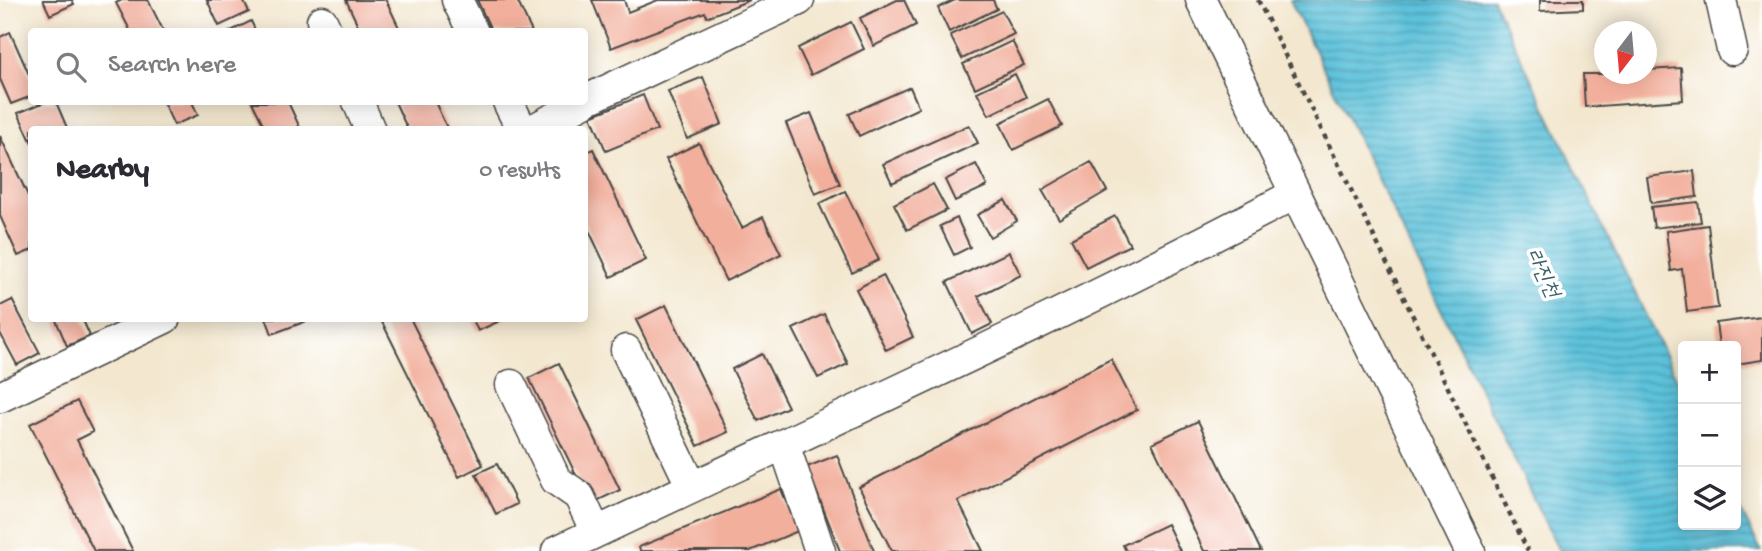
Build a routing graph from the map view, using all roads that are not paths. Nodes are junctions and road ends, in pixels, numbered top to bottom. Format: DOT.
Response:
graph roads {
  1 [pos="457,0"];
  2 [pos="799,0"];
  3 [pos="1201,0"];
  4 [pos="1721,0"];
  5 [pos="471,28"];
  6 [pos="1732,50"];
  7 [pos="588,99"];
  8 [pos="359,105"];
  9 [pos="510,105"];
  10 [pos="577,105"];
  11 [pos="368,126"];
  12 [pos="520,126"];
  13 [pos="539,126"];
  14 [pos="1295,194"];
  15 [pos="157,322"];
  16 [pos="626,351"];
  17 [pos="511,385"];
  18 [pos="0,397"];
  19 [pos="784,444"];
  20 [pos="692,487"];
  21 [pos="596,532"];
  22 [pos="557,551"];
  23 [pos="820,551"];
  24 [pos="1470,551"];
  1 -- 5 [label="street"];
  2 -- 7 [label="street"];
  3 -- 14 [label="street"];
  4 -- 6 [label="street"];
  8 -- 11 [label="street"];
  9 -- 12 [label="street"];
  10 -- 13 [label="street"];
  14 -- 19 [label="street"];
  14 -- 24 [label="street"];
  15 -- 18 [label="street"];
  16 -- 20 [label="street"];
  17 -- 21 [label="street"];
  19 -- 20 [label="street"];
  19 -- 23 [label="street"];
  20 -- 21 [label="street"];
  21 -- 22 [label="street"];
}
